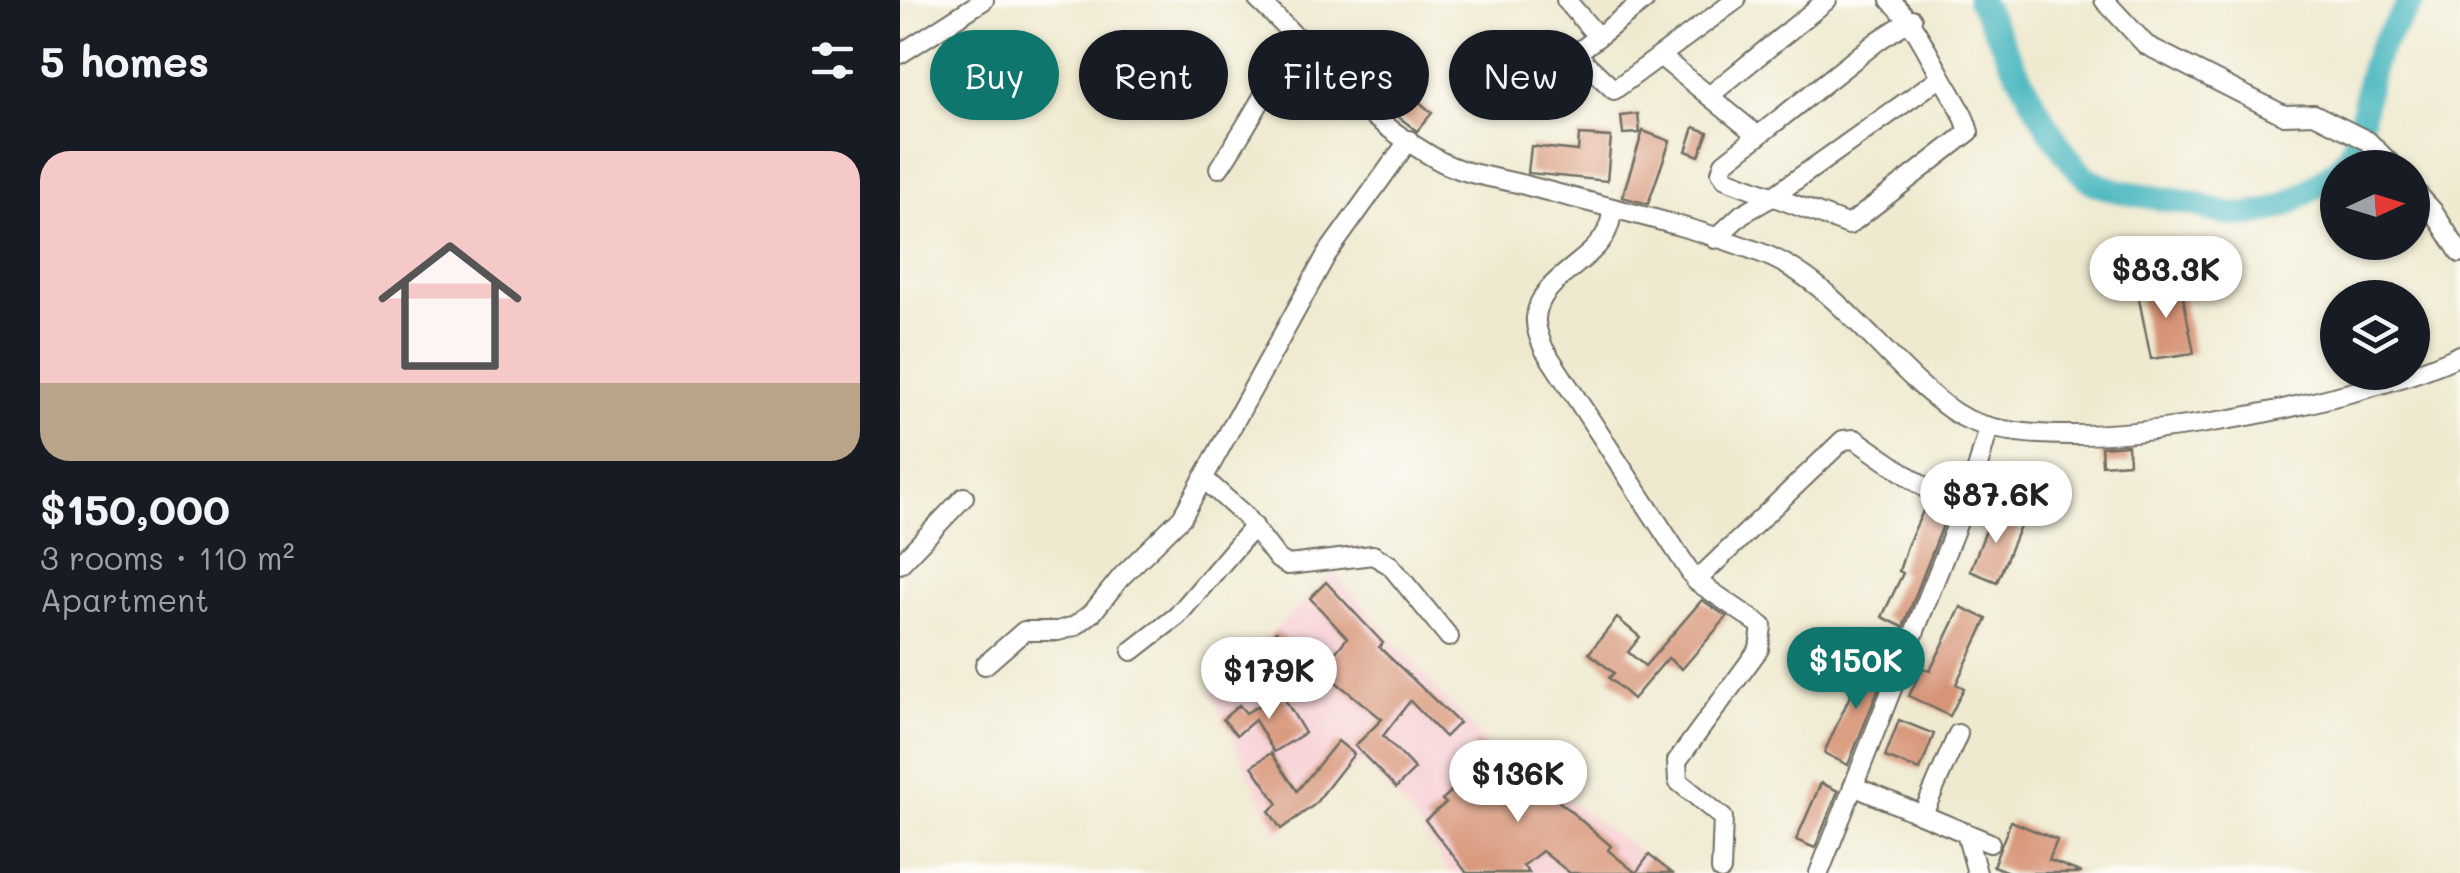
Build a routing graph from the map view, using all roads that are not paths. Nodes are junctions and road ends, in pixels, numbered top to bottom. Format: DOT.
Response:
graph roads {
  1 [pos="984,0"];
  2 [pos="1258,0"];
  3 [pos="1566,0"];
  4 [pos="1646,0"];
  5 [pos="1736,0"];
  6 [pos="1827,0"];
  7 [pos="1890,0"];
  8 [pos="2104,0"];
  9 [pos="1912,20"];
  10 [pos="1291,30"];
  11 [pos="1598,37"];
  12 [pos="900,54"];
  13 [pos="1660,56"];
  14 [pos="1941,77"];
  15 [pos="1709,96"];
  16 [pos="1252,120"];
  17 [pos="1382,120"];
  18 [pos="1758,136"];
  19 [pos="1409,140"];
  20 [pos="2377,150"];
  21 [pos="1219,168"];
  22 [pos="1772,197"];
  23 [pos="2430,208"];
  24 [pos="1613,210"];
  25 [pos="1715,239"];
  26 [pos="2460,253"];
  27 [pos="2460,355"];
  28 [pos="1989,428"];
  29 [pos="1203,478"];
  30 [pos="964,497"];
  31 [pos="1961,514"];
  32 [pos="1254,526"];
  33 [pos="900,564"];
  34 [pos="1696,581"];
  35 [pos="1449,637"];
  36 [pos="1132,651"];
  37 [pos="985,665"];
  38 [pos="1958,734"];
  39 [pos="1854,786"];
  40 [pos="1923,814"];
  41 [pos="1966,833"];
  42 [pos="1990,843"];
  43 [pos="1721,870"];
  44 [pos="1818,873"];
  45 [pos="1977,873"];
  1 -- 12 [label="street"];
  2 -- 10 [label="street"];
  3 -- 11 [label="street"];
  4 -- 11 [label="street"];
  5 -- 13 [label="street"];
  6 -- 15 [label="street"];
  7 -- 9 [label="street"];
  8 -- 20 [label="street"];
  9 -- 14 [label="street"];
  9 -- 18 [label="street"];
  11 -- 13 [label="street"];
  13 -- 15 [label="street"];
  14 -- 22 [label="street"];
  14 -- 22 [label="street"];
  15 -- 18 [label="street"];
  16 -- 21 [label="street"];
  17 -- 19 [label="street"];
  18 -- 22 [label="street"];
  19 -- 24 [label="street"];
  19 -- 29 [label="street"];
  22 -- 25 [label="street"];
  23 -- 26 [label="street"];
  24 -- 25 [label="street"];
  24 -- 34 [label="street"];
  25 -- 28 [label="street"];
  27 -- 28 [label="street"];
  28 -- 31 [label="street"];
  29 -- 32 [label="street"];
  29 -- 37 [label="street"];
  30 -- 33 [label="street"];
  31 -- 34 [label="street"];
  31 -- 39 [label="street"];
  32 -- 35 [label="street"];
  32 -- 36 [label="street"];
  34 -- 43 [label="street"];
  38 -- 40 [label="street"];
  39 -- 40 [label="street"];
  39 -- 44 [label="street"];
  40 -- 41 [label="street"];
  41 -- 42 [label="street"];
  41 -- 45 [label="street"];
}
